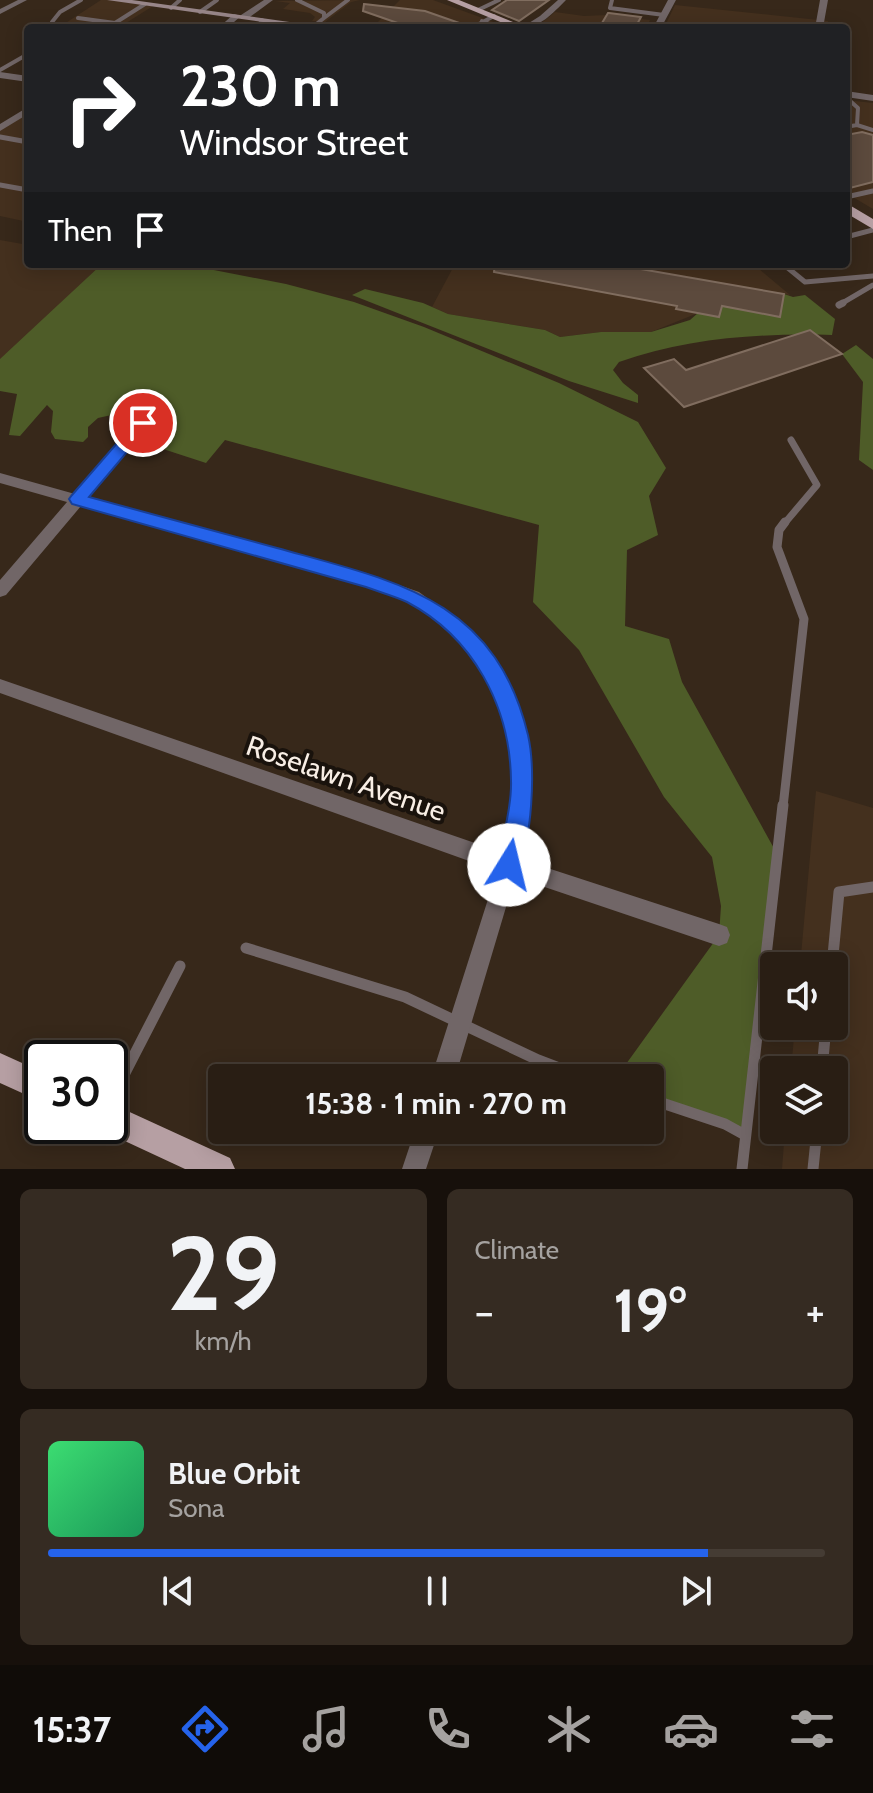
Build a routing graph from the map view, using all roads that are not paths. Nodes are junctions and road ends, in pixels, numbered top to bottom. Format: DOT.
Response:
graph roads {
  1 [pos="23,0"];
  2 [pos="81,0"];
  3 [pos="111,0"];
  4 [pos="180,0"];
  5 [pos="217,0"];
  6 [pos="269,0"];
  7 [pos="297,0"];
  8 [pos="451,0"];
  9 [pos="499,0"];
  10 [pos="562,0"];
  11 [pos="612,0"];
  12 [pos="672,0"];
  13 [pos="824,0"];
  14 [pos="346,1"];
  15 [pos="139,2"];
  16 [pos="171,8"];
  17 [pos="0,12"];
  18 [pos="200,12"];
  19 [pos="479,15"];
  20 [pos="664,15"];
  21 [pos="241,17"];
  22 [pos="78,18"];
  23 [pos="52,22"];
  24 [pos="260,23"];
  25 [pos="326,23"];
  26 [pos="229,24"];
  27 [pos="477,24"];
  28 [pos="494,24"];
  29 [pos="513,24"];
  30 [pos="528,24"];
  31 [pos="659,24"];
  32 [pos="820,24"];
  33 [pos="24,57"];
  34 [pos="0,72"];
  35 [pos="24,78"];
  36 [pos="850,94"];
  37 [pos="873,98"];
  38 [pos="850,101"];
  39 [pos="24,113"];
  40 [pos="857,125"];
  41 [pos="850,126"];
  42 [pos="0,128"];
  43 [pos="873,130"];
  44 [pos="0,137"];
  45 [pos="24,141"];
  46 [pos="0,185"];
  47 [pos="24,189"];
  48 [pos="872,192"];
  49 [pos="850,196"];
  50 [pos="850,211"];
  51 [pos="873,228"];
  52 [pos="850,236"];
  53 [pos="788,268"];
  54 [pos="873,276"];
  55 [pos="873,285"];
  56 [pos="839,305"];
  57 [pos="143,423"];
  58 [pos="791,440"];
  59 [pos="0,478"];
  60 [pos="78,499"];
  61 [pos="0,591"];
  62 [pos="0,686"];
  63 [pos="509,865"];
  64 [pos="873,887"];
  65 [pos="719,935"];
  66 [pos="246,948"];
  67 [pos="833,952"];
  68 [pos="180,966"];
  69 [pos="461,1020"];
  70 [pos="447,1064"];
  71 [pos="544,1064"];
  72 [pos="128,1067"];
  73 [pos="0,1068"];
  74 [pos="24,1079"];
  75 [pos="664,1104"];
  76 [pos="128,1126"];
  77 [pos="745,1135"];
  78 [pos="422,1144"];
  79 [pos="816,1144"];
  80 [pos="219,1169"];
  81 [pos="414,1169"];
  82 [pos="742,1169"];
  83 [pos="813,1169"];
  1 -- 17 [label="street"];
  2 -- 23 [label="lane"];
  3 -- 15 [label="main road"];
  4 -- 16 [label="lane"];
  5 -- 18 [label="lane"];
  6 -- 21 [label="street"];
  7 -- 25 [label="lane"];
  8 -- 19 [label="main road"];
  9 -- 19 [label="lane"];
  10 -- 30 [label="street"];
  11 -- 20 [label="lane"];
  12 -- 20 [label="street"];
  13 -- 32 [label="street"];
  14 -- 25 [label="lane"];
  15 -- 16 [label="main road"];
  15 -- 22 [label="lane"];
  16 -- 18 [label="main road"];
  18 -- 21 [label="main road"];
  19 -- 27 [label="lane"];
  19 -- 28 [label="lane"];
  19 -- 29 [label="main road"];
  20 -- 31 [label="street"];
  21 -- 24 [label="main road"];
  21 -- 26 [label="street"];
  33 -- 34 [label="lane"];
  34 -- 35 [label="street"];
  36 -- 37 [label="street"];
  38 -- 40 [label="lane"];
  39 -- 42 [label="street"];
  40 -- 41 [label="lane"];
  40 -- 43 [label="lane"];
  44 -- 45 [label="lane"];
  46 -- 47 [label="lane"];
  48 -- 49 [label="lane"];
  50 -- 51 [label="main road"];
  51 -- 52 [label="lane"];
  53 -- 54 [label="lane"];
  55 -- 56 [label="lane"];
  57 -- 60 [label="street"];
  58 -- 77 [label="lane"];
  59 -- 60 [label="street"];
  60 -- 61 [label="street"];
  60 -- 63 [label="street"];
  62 -- 63 [label="street, Roselawn Avenue"];
  63 -- 65 [label="street, Roselawn Avenue"];
  63 -- 69 [label="street"];
  64 -- 67 [label="lane"];
  66 -- 69 [label="lane"];
  68 -- 72 [label="lane"];
  69 -- 70 [label="street"];
  69 -- 71 [label="lane"];
  73 -- 74 [label="main road"];
  75 -- 77 [label="lane"];
  76 -- 80 [label="main road"];
  77 -- 82 [label="lane"];
  78 -- 81 [label="street"];
  79 -- 83 [label="lane"];
}
